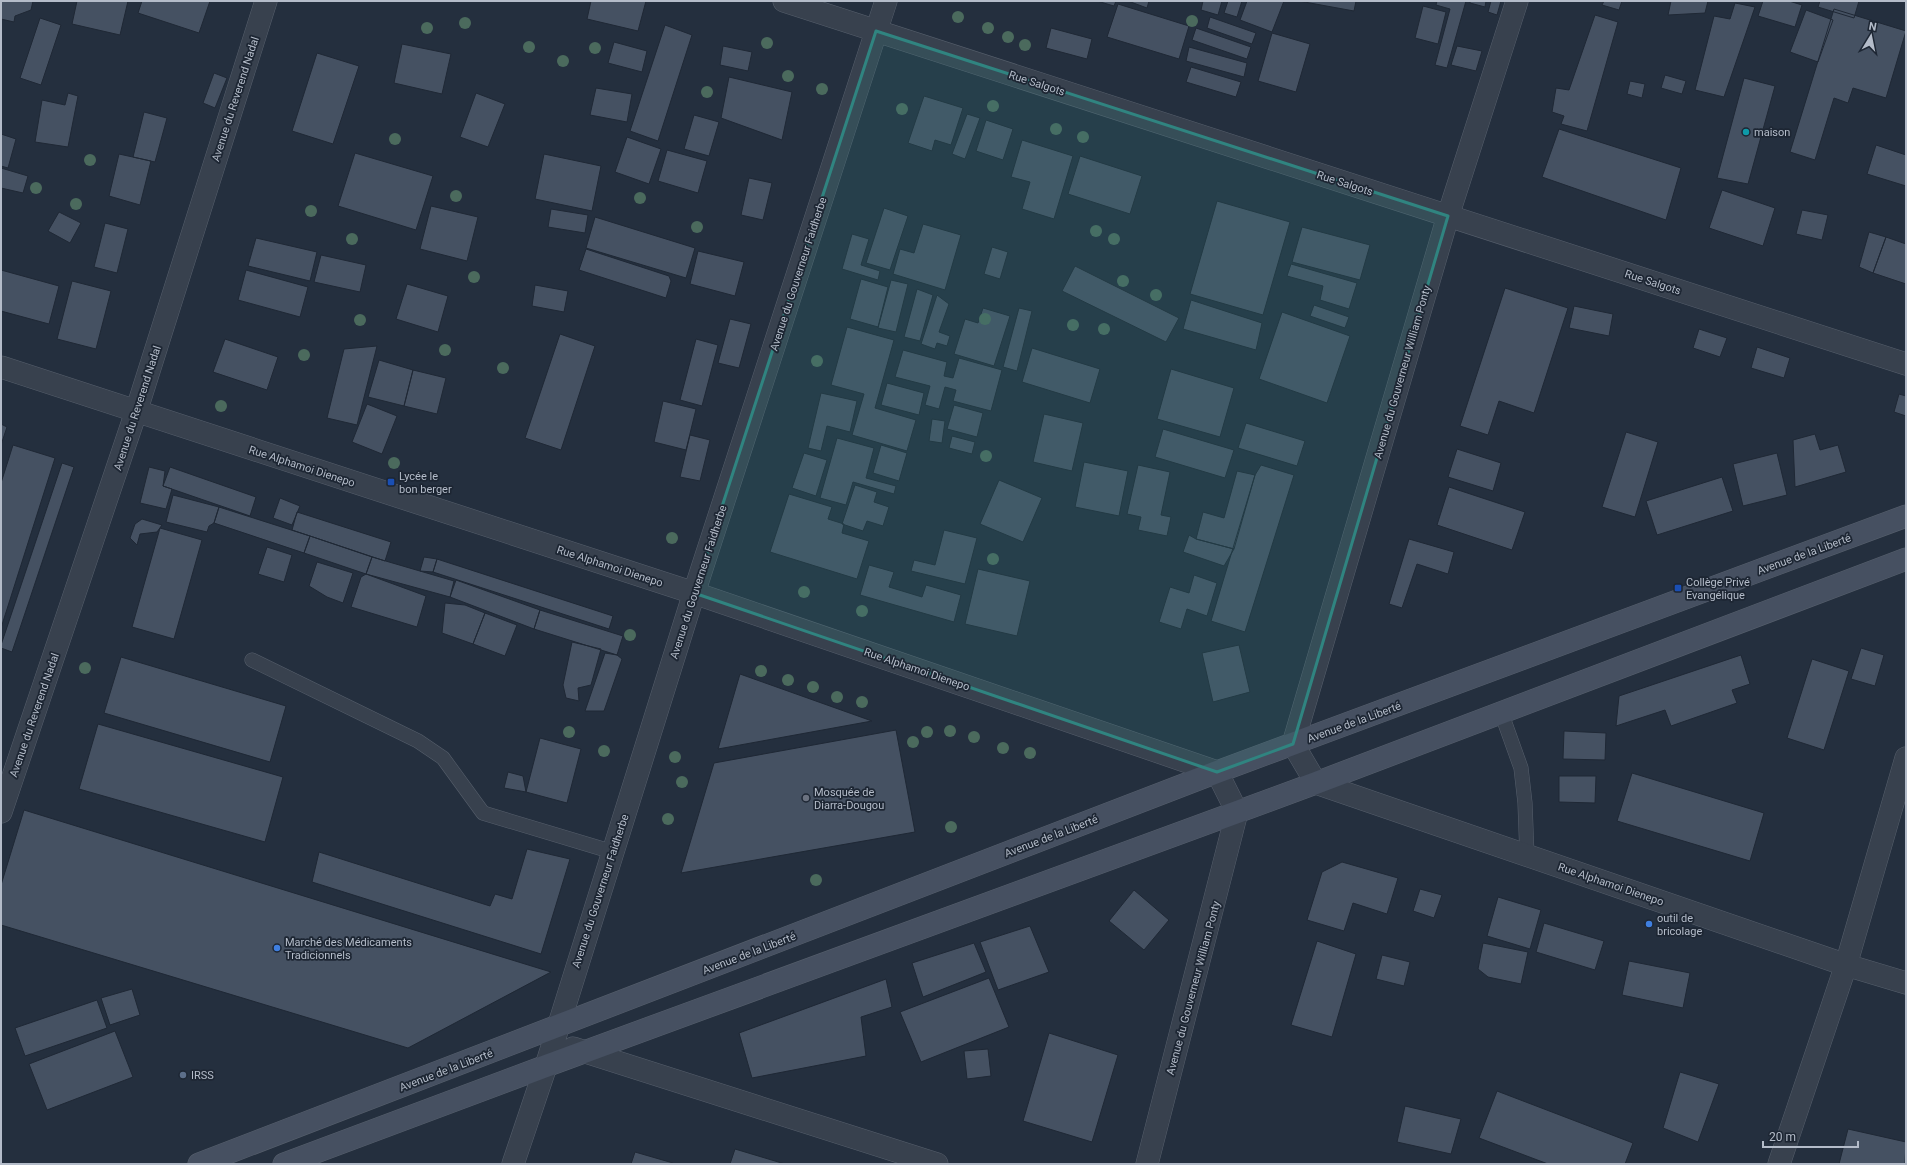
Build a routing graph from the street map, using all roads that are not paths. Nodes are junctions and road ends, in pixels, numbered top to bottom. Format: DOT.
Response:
graph roads {
  1 [pos="266,1"];
  2 [pos="784,1"];
  3 [pos="886,1"];
  4 [pos="1517,1"];
  5 [pos="876,31"];
  6 [pos="1448,216"];
  7 [pos="1906,364"];
  8 [pos="1,367"];
  9 [pos="136,412"];
  10 [pos="1906,516"];
  11 [pos="1906,559"];
  12 [pos="694,593"];
  13 [pos="252,660"];
  14 [pos="1501,712"];
  15 [pos="1293,744"];
  16 [pos="1906,758"];
  17 [pos="1217,772"];
  18 [pos="1316,783"];
  19 [pos="1,812"];
  20 [pos="1237,812"];
  21 [pos="613,852"];
  22 [pos="1527,856"];
  23 [pos="1846,965"];
  24 [pos="1906,983"];
  25 [pos="549,1034"];
  26 [pos="584,1052"];
  27 [pos="546,1066"];
  28 [pos="198,1164"];
  29 [pos="284,1164"];
  30 [pos="513,1164"];
  31 [pos="937,1164"];
  32 [pos="1146,1164"];
  33 [pos="1779,1164"];
  1 -- 9 [label="street, Avenue du Reverend Nadal"];
  2 -- 5 [label="street, Rue Salgots"];
  3 -- 5 [label="street, Avenue du Gouverneur Faidherbe"];
  4 -- 6 [label="street, Avenue du Gouverneur William Ponty"];
  5 -- 6 [label="street, Rue Salgots"];
  5 -- 12 [label="street, Avenue du Gouverneur Faidherbe"];
  6 -- 7 [label="street, Rue Salgots"];
  6 -- 15 [label="street, Avenue du Gouverneur William Ponty"];
  8 -- 9 [label="street, Rue Alphamoi Dienepo"];
  9 -- 12 [label="street, Rue Alphamoi Dienepo"];
  9 -- 19 [label="street, Avenue du Reverend Nadal"];
  10 -- 15 [label="main road, Avenue de la Liberté"];
  11 -- 14 [label="main road"];
  12 -- 17 [label="street, Rue Alphamoi Dienepo"];
  12 -- 21 [label="street, Avenue du Gouverneur Faidherbe"];
  13 -- 21 [label="lane"];
  14 -- 18 [label="main road"];
  14 -- 22 [label="lane"];
  15 -- 17 [label="main road, Avenue de la Liberté"];
  15 -- 18 [label="street"];
  16 -- 23 [label="street"];
  17 -- 20 [label="street"];
  17 -- 25 [label="main road, Avenue de la Liberté"];
  18 -- 20 [label="main road"];
  18 -- 22 [label="street, Rue Alphamoi Dienepo"];
  20 -- 26 [label="main road"];
  20 -- 32 [label="street, Avenue du Gouverneur William Ponty"];
  21 -- 25 [label="street, Avenue du Gouverneur Faidherbe"];
  22 -- 23 [label="street, Rue Alphamoi Dienepo"];
  23 -- 24 [label="street, Rue Alphamoi Dienepo"];
  23 -- 33 [label="street"];
  25 -- 26 [label="street"];
  25 -- 27 [label="street, Avenue du Gouverneur Faidherbe"];
  25 -- 28 [label="main road, Avenue de la Liberté"];
  26 -- 27 [label="main road"];
  26 -- 31 [label="street"];
  27 -- 29 [label="main road"];
  27 -- 30 [label="street, Avenue du Gouverneur Faidherbe"];
}
